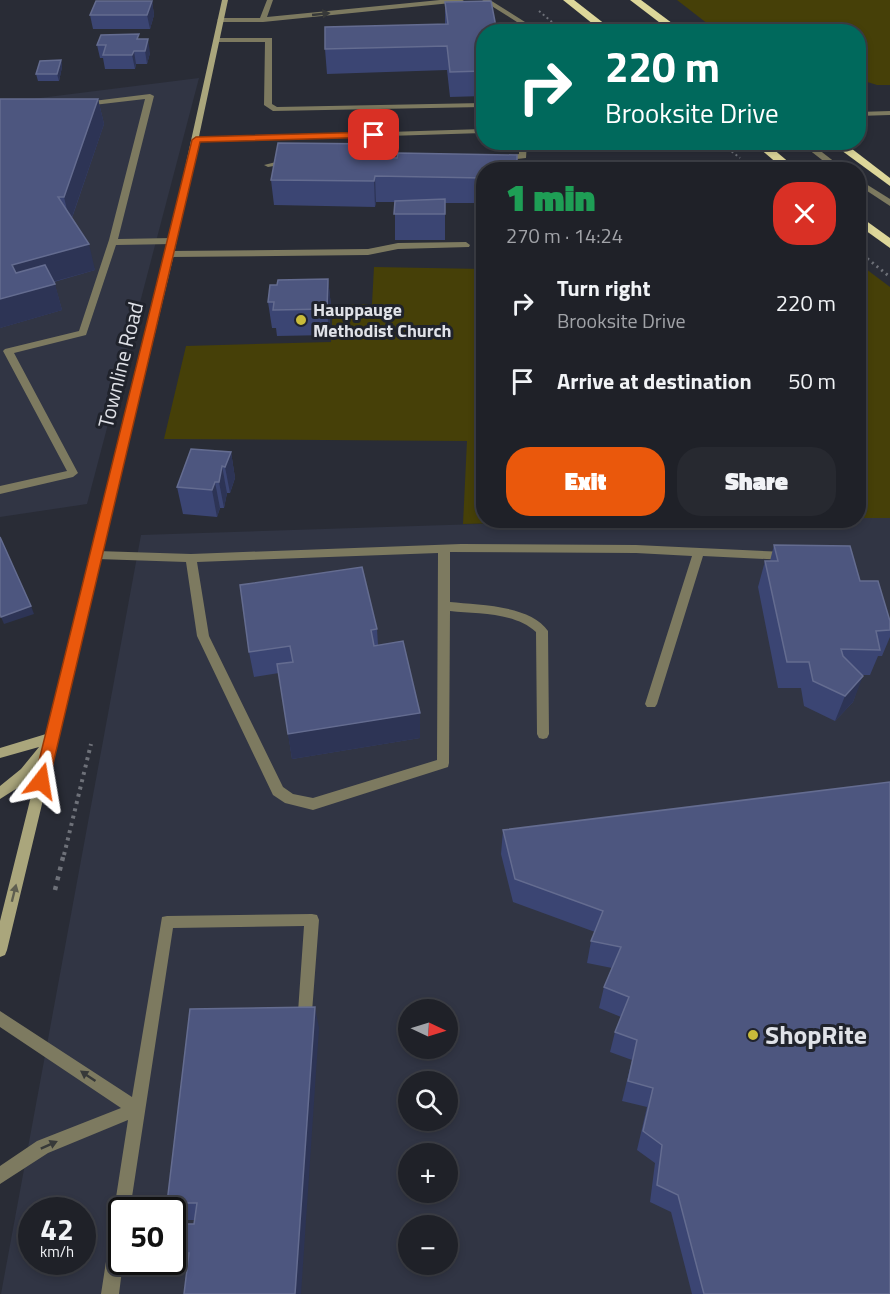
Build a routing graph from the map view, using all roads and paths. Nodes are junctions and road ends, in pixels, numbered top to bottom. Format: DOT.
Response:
graph roads {
  1 [pos="225,0"];
  2 [pos="270,0"];
  3 [pos="461,0"];
  4 [pos="485,0"];
  5 [pos="568,0"];
  6 [pos="635,0"];
  7 [pos="533,6"];
  8 [pos="221,20"];
  9 [pos="263,20"];
  10 [pos="519,24"];
  11 [pos="554,24"];
  12 [pos="600,24"];
  13 [pos="668,24"];
  14 [pos="217,40"];
  15 [pos="476,105"];
  16 [pos="69,106"];
  17 [pos="890,113"];
  18 [pos="866,114"];
  19 [pos="476,131"];
  20 [pos="196,140"];
  21 [pos="523,150"];
  22 [pos="730,150"];
  23 [pos="767,150"];
  24 [pos="813,150"];
  25 [pos="846,150"];
  26 [pos="298,159"];
  27 [pos="492,159"];
  28 [pos="745,162"];
  29 [pos="783,162"];
  30 [pos="830,162"];
  31 [pos="862,162"];
  32 [pos="268,165"];
  33 [pos="866,165"];
  34 [pos="890,183"];
  35 [pos="866,186"];
  36 [pos="890,203"];
  37 [pos="866,225"];
  38 [pos="173,241"];
  39 [pos="113,242"];
  40 [pos="890,244"];
  41 [pos="466,245"];
  42 [pos="170,255"];
  43 [pos="866,258"];
  44 [pos="890,277"];
  45 [pos="4,352"];
  46 [pos="0,490"];
  47 [pos="444,549"];
  48 [pos="699,552"];
  49 [pos="97,555"];
  50 [pos="797,556"];
  51 [pos="191,558"];
  52 [pos="444,606"];
  53 [pos="651,704"];
  54 [pos="543,734"];
  55 [pos="51,738"];
  56 [pos="91,744"];
  57 [pos="0,753"];
  58 [pos="0,793"];
  59 [pos="55,890"];
  60 [pos="0,950"];
  61 [pos="305,1012"];
  62 [pos="0,1018"];
  63 [pos="136,1109"];
  64 [pos="0,1176"];
  65 [pos="124,1197"];
  66 [pos="113,1275"];
  67 [pos="110,1294"];
  1 -- 8 [label="main road, Townline Road"];
  2 -- 9 [label="street"];
  9 -- 3 [label="street, one-way"];
  4 -- 10 [label="street"];
  5 -- 12 [label="highway"];
  6 -- 13 [label="highway"];
  7 -- 11 [label="path"];
  8 -- 9 [label="street"];
  8 -- 14 [label="main road, Townline Road"];
  14 -- 15 [label="street"];
  14 -- 20 [label="main road, Townline Road"];
  16 -- 39 [label="street"];
  17 -- 18 [label="street"];
  19 -- 20 [label="street"];
  20 -- 38 [label="main road, Townline Road"];
  21 -- 27 [label="street"];
  22 -- 28 [label="path"];
  23 -- 29 [label="highway"];
  24 -- 30 [label="street"];
  25 -- 31 [label="highway"];
  26 -- 32 [label="street"];
  33 -- 34 [label="highway"];
  35 -- 36 [label="street"];
  37 -- 40 [label="highway"];
  38 -- 39 [label="street"];
  38 -- 42 [label="main road, Townline Road"];
  39 -- 45 [label="street"];
  41 -- 42 [label="street"];
  42 -- 49 [label="main road, Townline Road"];
  43 -- 44 [label="path"];
  45 -- 46 [label="street"];
  47 -- 48 [label="street"];
  47 -- 51 [label="street"];
  47 -- 52 [label="street"];
  48 -- 50 [label="street"];
  48 -- 53 [label="street"];
  49 -- 51 [label="street"];
  49 -- 55 [label="main road, Townline Road"];
  51 -- 52 [label="street"];
  52 -- 54 [label="street"];
  55 -- 57 [label="main road"];
  55 -- 58 [label="main road, Townline Road"];
  60 -- 55 [label="main road, Townline Road, one-way"];
  56 -- 59 [label="path"];
  61 -- 63 [label="street"];
  63 -- 62 [label="street, one-way"];
  64 -- 63 [label="street, one-way"];
  63 -- 65 [label="street"];
  66 -- 67 [label="street"];
}
